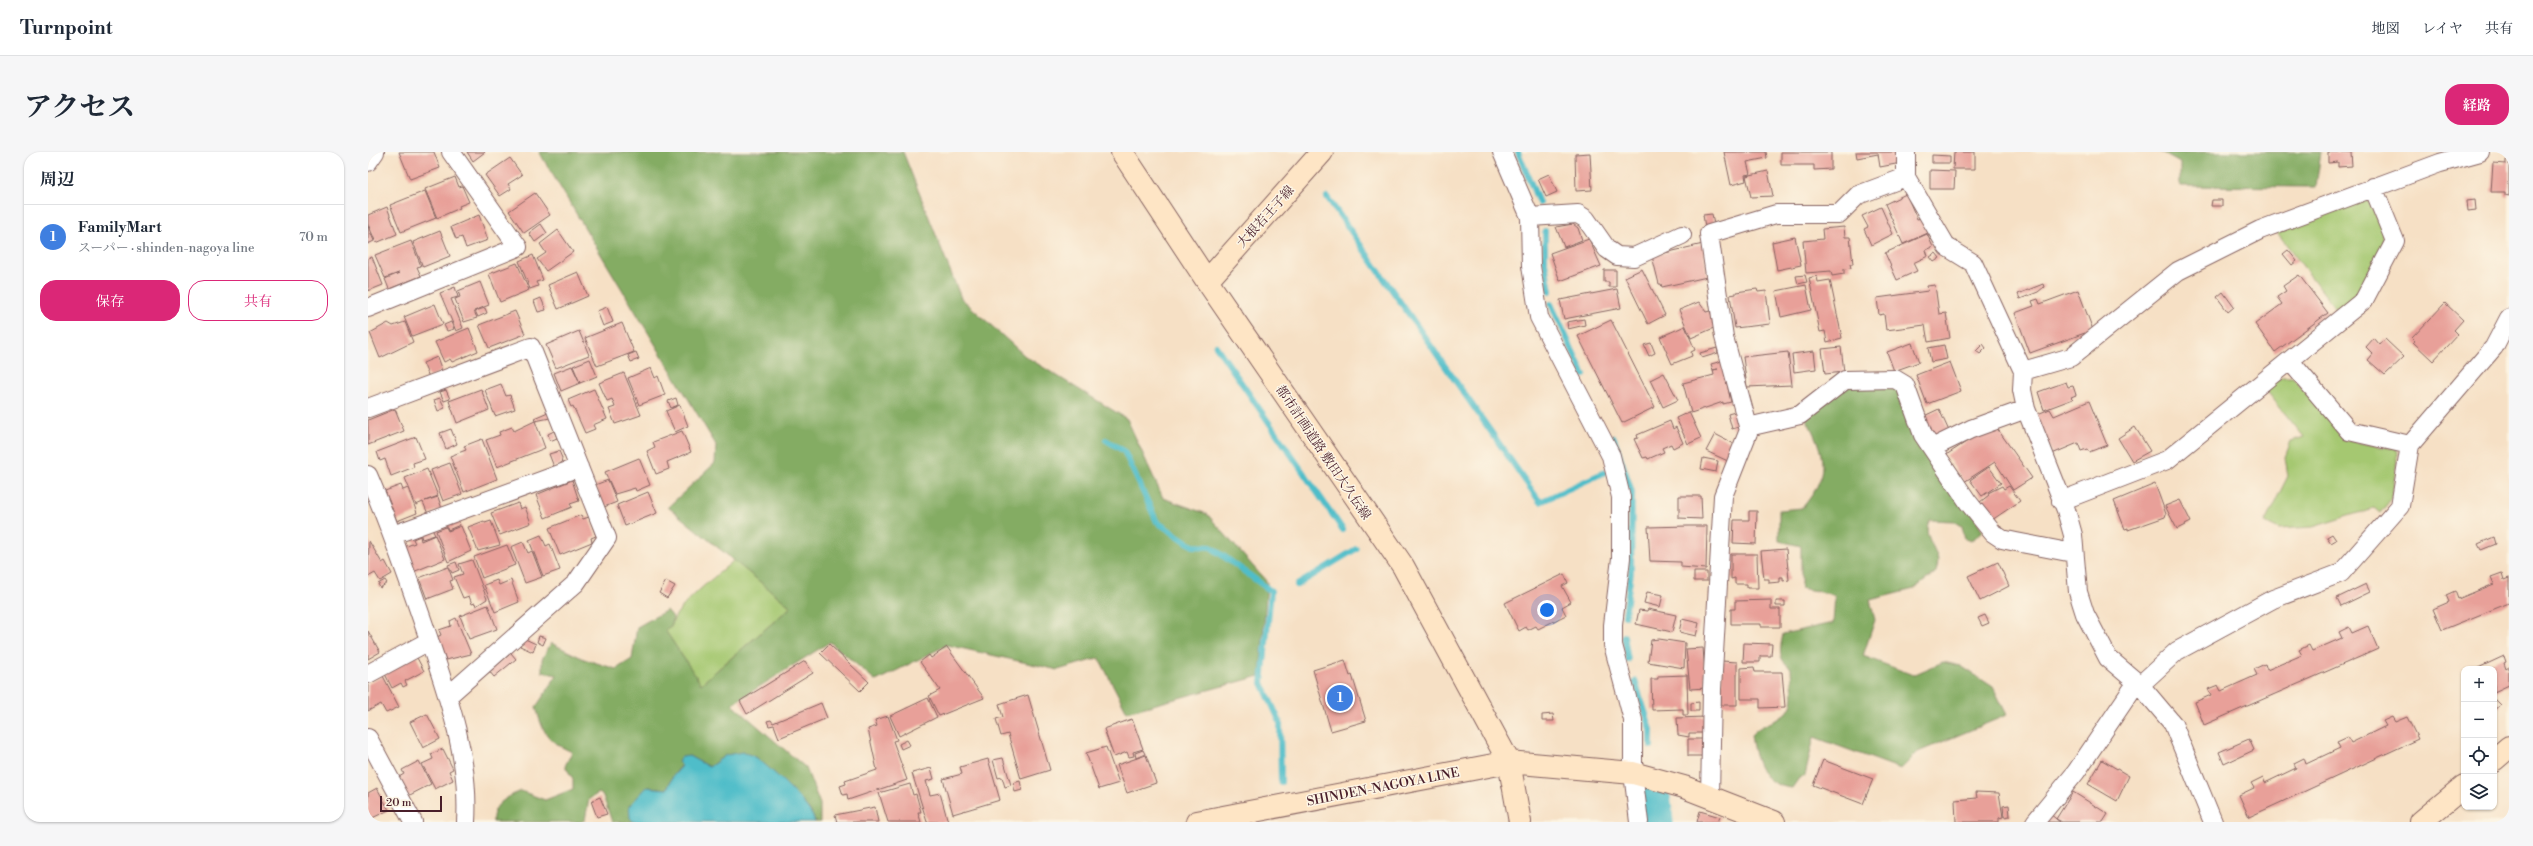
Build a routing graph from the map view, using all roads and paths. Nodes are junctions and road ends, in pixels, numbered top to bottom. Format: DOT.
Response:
graph roads {
  1 [pos="375,152"];
  2 [pos="451,152"];
  3 [pos="1122,152"];
  4 [pos="1322,152"];
  5 [pos="1502,152"];
  6 [pos="1906,152"];
  7 [pos="2480,152"];
  8 [pos="368,162"];
  9 [pos="1906,177"];
  10 [pos="2372,187"];
  11 [pos="1530,217"];
  12 [pos="1682,235"];
  13 [pos="1207,281"];
  14 [pos="368,308"];
  15 [pos="2509,318"];
  16 [pos="2290,361"];
  17 [pos="2023,371"];
  18 [pos="368,408"];
  19 [pos="2026,409"];
  20 [pos="1748,427"];
  21 [pos="2410,446"];
  22 [pos="1932,448"];
  23 [pos="579,467"];
  24 [pos="368,475"];
  25 [pos="2062,501"];
  26 [pos="393,535"];
  27 [pos="2074,552"];
  28 [pos="429,640"];
  29 [pos="368,674"];
  30 [pos="2138,684"];
  31 [pos="448,696"];
  32 [pos="368,738"];
  33 [pos="2509,747"];
  34 [pos="2497,757"];
  35 [pos="1509,762"];
  36 [pos="1633,772"];
  37 [pos="2461,789"];
  38 [pos="1710,797"];
  39 [pos="413,822"];
  40 [pos="466,822"];
  41 [pos="1197,822"];
  42 [pos="1520,822"];
  43 [pos="1639,822"];
  44 [pos="1774,822"];
  45 [pos="2034,822"];
  46 [pos="2213,822"];
  47 [pos="2421,822"];
  1 -- 8 [label="street"];
  2 -- 14 [label="street"];
  3 -- 13 [label="street, 都市計画道路 敷田大久伝線"];
  4 -- 13 [label="street, 大根若王子線"];
  5 -- 11 [label="street"];
  6 -- 9 [label="street"];
  7 -- 10 [label="street"];
  9 -- 17 [label="street"];
  9 -- 20 [label="street"];
  10 -- 16 [label="street"];
  10 -- 17 [label="street"];
  11 -- 12 [label="street"];
  11 -- 36 [label="street"];
  13 -- 35 [label="street, 都市計画道路 敷田大久伝線"];
  15 -- 21 [label="street"];
  16 -- 21 [label="street"];
  16 -- 25 [label="street"];
  17 -- 19 [label="street"];
  18 -- 23 [label="street"];
  19 -- 22 [label="street"];
  19 -- 25 [label="street"];
  20 -- 22 [label="street"];
  20 -- 38 [label="street"];
  21 -- 30 [label="street"];
  22 -- 27 [label="street"];
  23 -- 26 [label="street"];
  23 -- 31 [label="street"];
  24 -- 26 [label="street"];
  25 -- 27 [label="street"];
  26 -- 28 [label="street"];
  27 -- 30 [label="street"];
  28 -- 29 [label="street"];
  28 -- 31 [label="street"];
  30 -- 45 [label="street"];
  30 -- 46 [label="street"];
  31 -- 40 [label="street"];
  32 -- 39 [label="street"];
  33 -- 34 [label="street"];
  35 -- 36 [label="street, SHINDEN-NAGOYA LINE"];
  35 -- 41 [label="street, SHINDEN-NAGOYA LINE"];
  35 -- 42 [label="street"];
  36 -- 38 [label="street, SHINDEN-NAGOYA LINE"];
  36 -- 43 [label="street"];
  37 -- 47 [label="street"];
  38 -- 44 [label="street, SHINDEN-NAGOYA LINE"];
}
